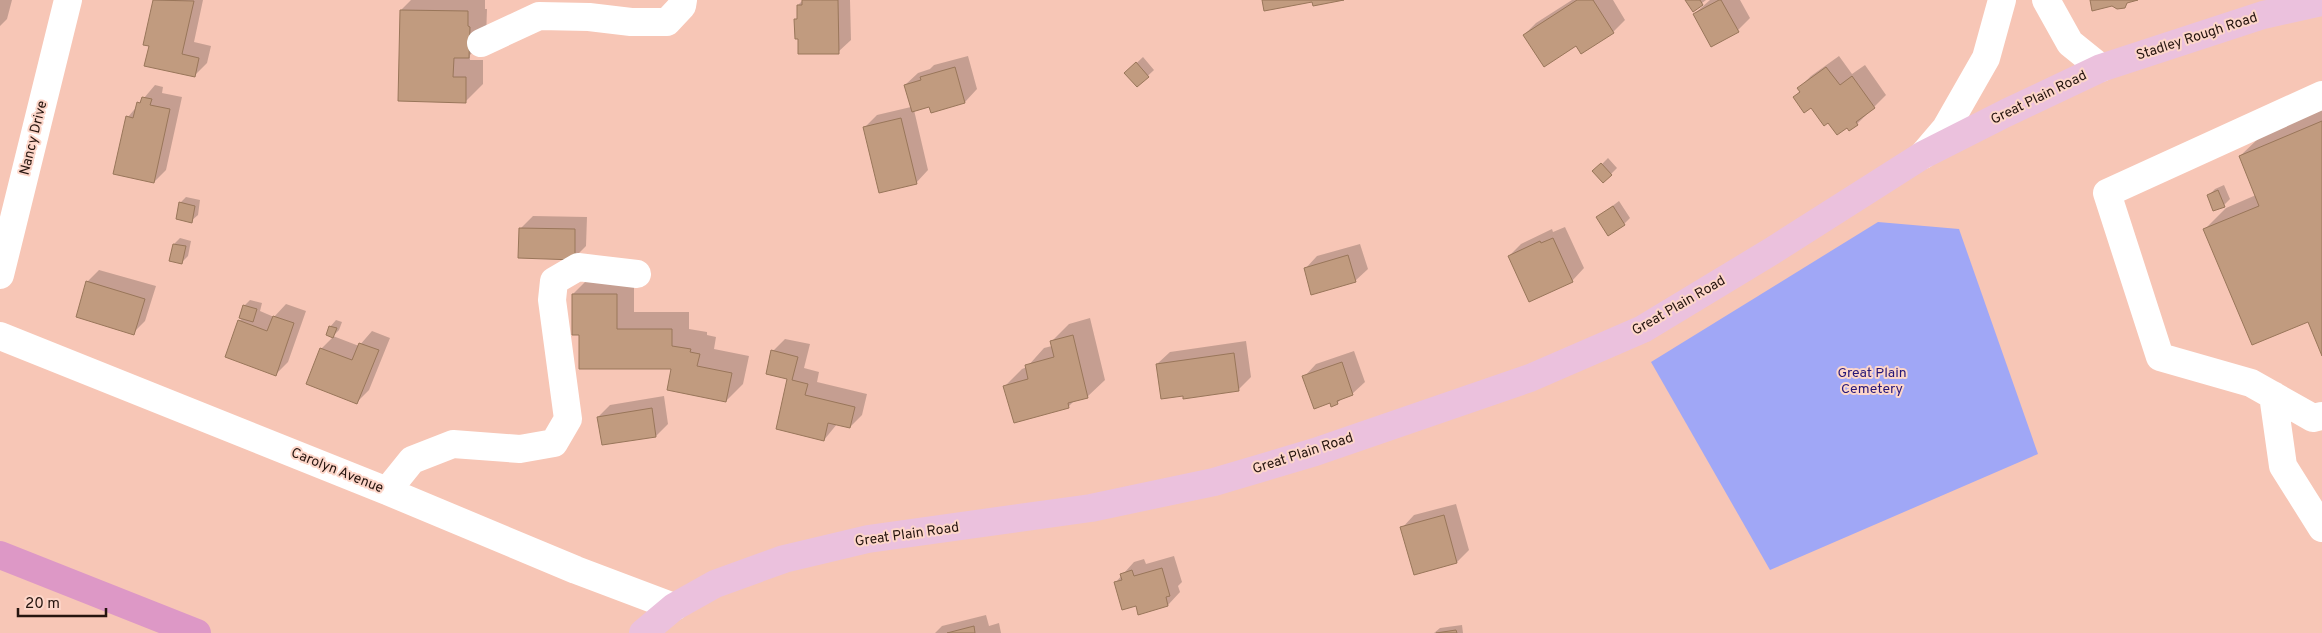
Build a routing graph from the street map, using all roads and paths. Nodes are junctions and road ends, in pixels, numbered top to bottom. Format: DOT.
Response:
graph roads {
  1 [pos="68,0"];
  2 [pos="683,0"];
  3 [pos="2002,0"];
  4 [pos="2046,0"];
  5 [pos="2322,2"];
  6 [pos="481,43"];
  7 [pos="2101,68"];
  8 [pos="2322,95"];
  9 [pos="1923,155"];
  10 [pos="637,274"];
  11 [pos="0,275"];
  12 [pos="0,336"];
  13 [pos="2273,395"];
  14 [pos="2322,416"];
  15 [pos="387,491"];
  16 [pos="2322,528"];
  17 [pos="0,555"];
  18 [pos="674,607"];
  19 [pos="198,633"];
  20 [pos="642,633"];
  1 -- 11 [label="street, Nancy Drive"];
  2 -- 6 [label="street"];
  3 -- 9 [label="street, Great Plain Road"];
  4 -- 7 [label="street, Great Plain Road"];
  5 -- 7 [label="main road, Stadley Rough Road"];
  7 -- 9 [label="main road, Great Plain Road"];
  8 -- 13 [label="street"];
  9 -- 18 [label="main road, Great Plain Road"];
  10 -- 15 [label="street"];
  12 -- 15 [label="street, Carolyn Avenue"];
  13 -- 14 [label="street"];
  13 -- 16 [label="street"];
  15 -- 18 [label="street, Carolyn Avenue"];
  17 -- 19 [label="highway"];
  18 -- 20 [label="main road, Great Plain Road"];
}
